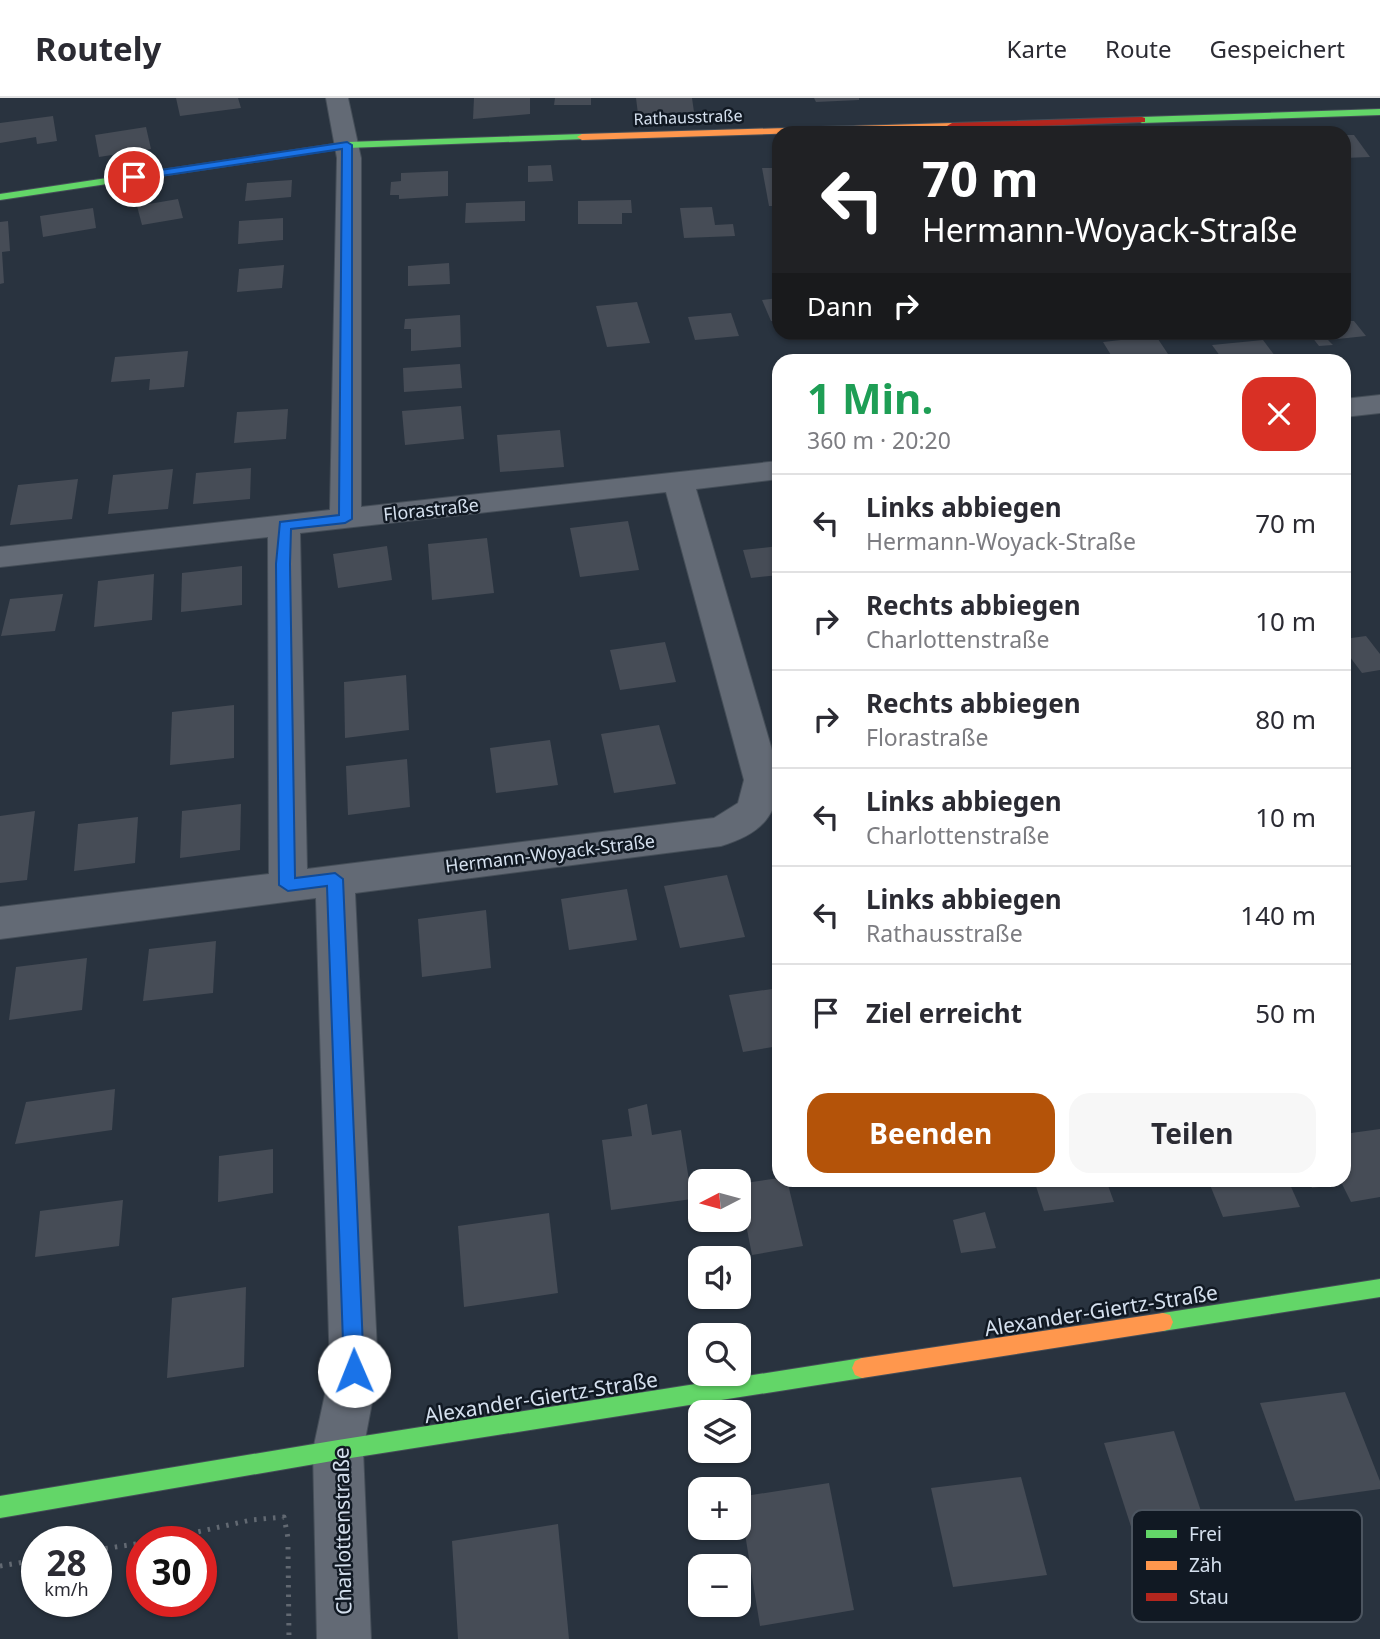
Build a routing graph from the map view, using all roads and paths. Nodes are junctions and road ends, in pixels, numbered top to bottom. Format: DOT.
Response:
graph roads {
  1 [pos="337,98"];
  2 [pos="1380,112"];
  3 [pos="942,126"];
  4 [pos="772,131"];
  5 [pos="347,145"];
  6 [pos="0,197"];
  7 [pos="1380,404"];
  8 [pos="1351,407"];
  9 [pos="772,471"];
  10 [pos="679,482"];
  11 [pos="345,519"];
  12 [pos="284,525"];
  13 [pos="0,557"];
  14 [pos="335,879"];
  15 [pos="288,885"];
  16 [pos="0,923"];
  17 [pos="1380,1288"];
  18 [pos="338,1450"];
  19 [pos="0,1507"];
  20 [pos="217,1529"];
  21 [pos="21,1563"];
  22 [pos="0,1566"];
  23 [pos="289,1639"];
  24 [pos="344,1639"];
  1 -- 5 [label="street"];
  2 -- 3 [label="street, Rathausstraße"];
  4 -- 5 [label="street, Rathausstraße"];
  5 -- 6 [label="street, Rathausstraße"];
  5 -- 11 [label="street"];
  7 -- 8 [label="street"];
  9 -- 10 [label="street, Florastraße"];
  10 -- 11 [label="street, Florastraße"];
  10 -- 14 [label="street, Hermann-Woyack-Straße"];
  11 -- 12 [label="street, Florastraße"];
  12 -- 13 [label="street, Florastraße"];
  12 -- 15 [label="street"];
  14 -- 15 [label="street, Hermann-Woyack-Straße"];
  14 -- 18 [label="street, Charlottenstraße"];
  15 -- 16 [label="street, Hermann-Woyack-Straße"];
  17 -- 18 [label="street, Alexander-Giertz-Straße"];
  18 -- 19 [label="street, Alexander-Giertz-Straße"];
  18 -- 24 [label="street, Charlottenstraße"];
  20 -- 23 [label="path"];
  21 -- 22 [label="path"];
}
